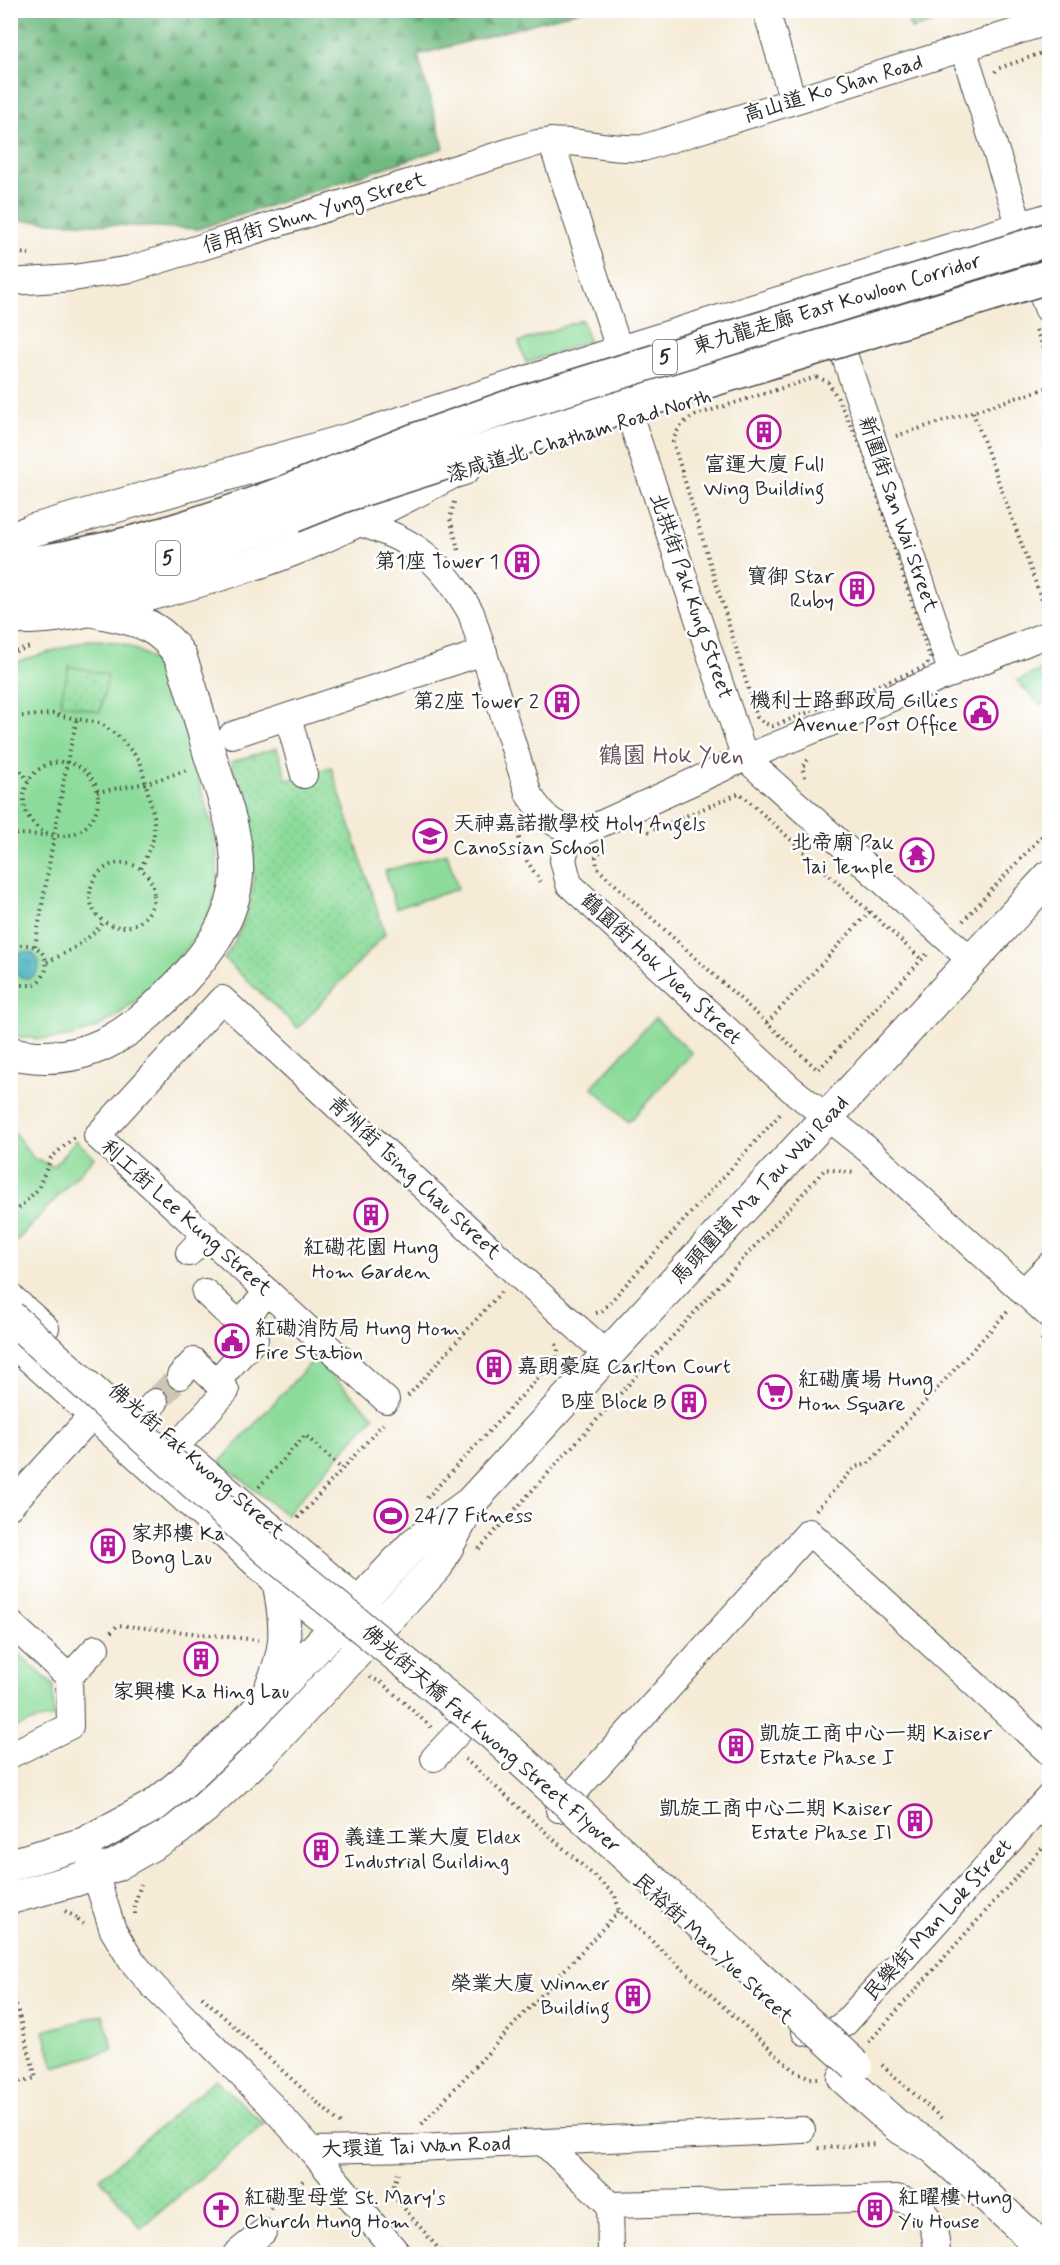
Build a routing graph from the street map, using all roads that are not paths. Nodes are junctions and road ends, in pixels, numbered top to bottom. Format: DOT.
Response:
graph roads {
  1 [pos="766,10"];
  2 [pos="1050,21"];
  3 [pos="963,48"];
  4 [pos="793,101"];
  5 [pos="551,141"];
  6 [pos="615,149"];
  7 [pos="1050,219"];
  8 [pos="1035,233"];
  9 [pos="10,282"];
  10 [pos="1046,298"];
  11 [pos="620,352"];
  12 [pos="844,354"];
  13 [pos="631,420"];
  14 [pos="289,504"];
  15 [pos="356,522"];
  16 [pos="10,540"];
  17 [pos="10,565"];
  18 [pos="10,599"];
  19 [pos="92,610"];
  20 [pos="10,618"];
  21 [pos="1050,633"];
  22 [pos="484,652"];
  23 [pos="952,674"];
  24 [pos="288,717"];
  25 [pos="232,735"];
  26 [pos="745,758"];
  27 [pos="304,776"];
  28 [pos="581,832"];
  29 [pos="1050,876"];
  30 [pos="971,960"];
  31 [pos="222,999"];
  32 [pos="10,1053"];
  33 [pos="827,1118"];
  34 [pos="1050,1265"];
  35 [pos="205,1292"];
  36 [pos="268,1292"];
  37 [pos="10,1296"];
  38 [pos="1016,1301"];
  39 [pos="10,1316"];
  40 [pos="1050,1316"];
  41 [pos="239,1324"];
  42 [pos="10,1336"];
  43 [pos="10,1342"];
  44 [pos="608,1355"];
  45 [pos="180,1376"];
  46 [pos="216,1382"];
  47 [pos="386,1400"];
  48 [pos="149,1409"];
  49 [pos="95,1412"];
  50 [pos="120,1441"];
  51 [pos="176,1447"];
  52 [pos="153,1472"];
  53 [pos="470,1503"];
  54 [pos="10,1506"];
  55 [pos="279,1585"];
  56 [pos="361,1602"];
  57 [pos="385,1622"];
  58 [pos="10,1623"];
  59 [pos="336,1628"];
  60 [pos="364,1645"];
  61 [pos="96,1648"];
  62 [pos="69,1677"];
  63 [pos="262,1706"];
  64 [pos="1050,1753"];
  65 [pos="10,1755"];
  66 [pos="1050,1796"];
  67 [pos="559,1809"];
  68 [pos="85,1843"];
  69 [pos="10,1865"];
  70 [pos="96,1873"];
  71 [pos="10,1898"];
  72 [pos="820,2035"];
  73 [pos="853,2066"];
  74 [pos="794,2128"];
  75 [pos="544,2143"];
  76 [pos="311,2150"];
  77 [pos="610,2205"];
  78 [pos="263,2232"];
  79 [pos="1029,2244"];
  80 [pos="236,2254"];
  81 [pos="398,2254"];
  82 [pos="611,2254"];
  83 [pos="937,2254"];
  1 -- 4 [label="street"];
  2 -- 3 [label="street, 高山道 Ko Shan Road"];
  3 -- 4 [label="street, 高山道 Ko Shan Road"];
  3 -- 8 [label="street"];
  4 -- 6 [label="street, 高山道 Ko Shan Road"];
  5 -- 6 [label="street, 信用街 Shun Yung Street"];
  5 -- 9 [label="street, 信用街 Shun Yung Street"];
  5 -- 11 [label="street"];
  7 -- 8 [label="main road"];
  8 -- 10 [label="main road"];
  8 -- 11 [label="main road"];
  8 -- 14 [label="highway, 東九龍走廊 East Kowloon Corridor / 5, bridge"];
  10 -- 12 [label="main road, 漆咸道北 Chatham Road North"];
  10 -- 14 [label="highway, 東九龍走廊 East Kowloon Corridor / 5, bridge"];
  11 -- 16 [label="main road"];
  12 -- 13 [label="main road, 漆咸道北 Chatham Road North"];
  12 -- 23 [label="street, 新圍街 San Wai Street"];
  13 -- 15 [label="main road, 漆咸道北 Chatham Road North"];
  13 -- 26 [label="street, 北拱街 Pak Kung Street"];
  14 -- 17 [label="highway, 5"];
  14 -- 18 [label="highway, 5"];
  15 -- 19 [label="main road, 漆咸道北 Chatham Road North"];
  15 -- 22 [label="street"];
  19 -- 20 [label="main road, 漆咸道北 Chatham Road North"];
  19 -- 32 [label="main road"];
  21 -- 23 [label="street"];
  22 -- 24 [label="street"];
  22 -- 28 [label="street"];
  23 -- 26 [label="street"];
  24 -- 25 [label="street"];
  24 -- 27 [label="street"];
  26 -- 28 [label="street"];
  26 -- 30 [label="street, 北拱街 Pak Kung Street"];
  28 -- 33 [label="street, 鶴園街 Hok Yuen Street"];
  29 -- 30 [label="main road, 馬頭圍道 Ma Tau Wai Road"];
  30 -- 33 [label="main road, 馬頭圍道 Ma Tau Wai Road"];
  31 -- 36 [label="street, 利工街 Lee Kung Street"];
  31 -- 44 [label="street, 青州街 Tsing Chau Street"];
  33 -- 38 [label="street, 鶴園街 Hok Yuen Street"];
  33 -- 44 [label="main road, 馬頭圍道 Ma Tau Wai Road"];
  34 -- 38 [label="street"];
  35 -- 41 [label="street"];
  36 -- 41 [label="street"];
  36 -- 47 [label="street, 利工街 Lee Kung Street"];
  37 -- 48 [label="street, 佛光街 Fat Kwong Street"];
  38 -- 40 [label="street, 鶴園街 Hok Yuen Street"];
  39 -- 73 [label="main road, 佛光街天橋 Fat Kwong Street Flyover, bridge"];
  41 -- 46 [label="street"];
  42 -- 73 [label="main road, 佛光街天橋 Fat Kwong Street Flyover"];
  43 -- 49 [label="street, 佛光街 Fat Kwong Street"];
  44 -- 53 [label="main road, 馬頭圍道 Ma Tau Wai Road"];
  45 -- 46 [label="street"];
  46 -- 51 [label="street"];
  48 -- 50 [label="street"];
  48 -- 51 [label="street, 佛光街 Fat Kwong Street"];
  49 -- 50 [label="street, 佛光街 Fat Kwong Street"];
  49 -- 54 [label="street"];
  50 -- 52 [label="street, 佛光街 Fat Kwong Street"];
  51 -- 52 [label="street"];
  51 -- 56 [label="street, 佛光街 Fat Kwong Street"];
  52 -- 55 [label="street, 佛光街 Fat Kwong Street"];
  53 -- 56 [label="main road, 馬頭圍道 Ma Tau Wai Road"];
  53 -- 57 [label="main road, 馬頭圍道 Ma Tau Wai Road"];
  55 -- 59 [label="street, 佛光街 Fat Kwong Street"];
  55 -- 63 [label="main road"];
  56 -- 57 [label="street, 佛光街 Fat Kwong Street"];
  56 -- 59 [label="main road, 馬頭圍道 Ma Tau Wai Road"];
  57 -- 60 [label="main road, 馬頭圍道 Ma Tau Wai Road"];
  58 -- 62 [label="street"];
  59 -- 60 [label="street"];
  59 -- 63 [label="main road, 馬頭圍道 Ma Tau Wai Road"];
  60 -- 67 [label="street, 民裕街 Man Yue Street"];
  60 -- 70 [label="main road, 馬頭圍道 Ma Tau Wai Road"];
  61 -- 62 [label="street"];
  62 -- 65 [label="street"];
  63 -- 68 [label="main road, 馬頭圍道 Ma Tau Wai Road"];
  64 -- 67 [label="street"];
  66 -- 72 [label="street, 民樂街 Man Lok Street"];
  67 -- 72 [label="street, 民裕街 Man Yue Street"];
  68 -- 69 [label="main road, 馬頭圍道 Ma Tau Wai Road"];
  68 -- 70 [label="street, 大環道 Tai Wan Road"];
  70 -- 71 [label="main road, 馬頭圍道 Ma Tau Wai Road"];
  70 -- 76 [label="street, 大環道 Tai Wan Road"];
  73 -- 79 [label="main road, 佛光街天橋 Fat Kwong Street Flyover"];
  74 -- 75 [label="street, 大環道 Tai Wan Road"];
  75 -- 76 [label="street, 大環道 Tai Wan Road"];
  75 -- 77 [label="street"];
  76 -- 81 [label="street"];
  77 -- 82 [label="street"];
  77 -- 83 [label="street"];
  78 -- 80 [label="street"];
}
